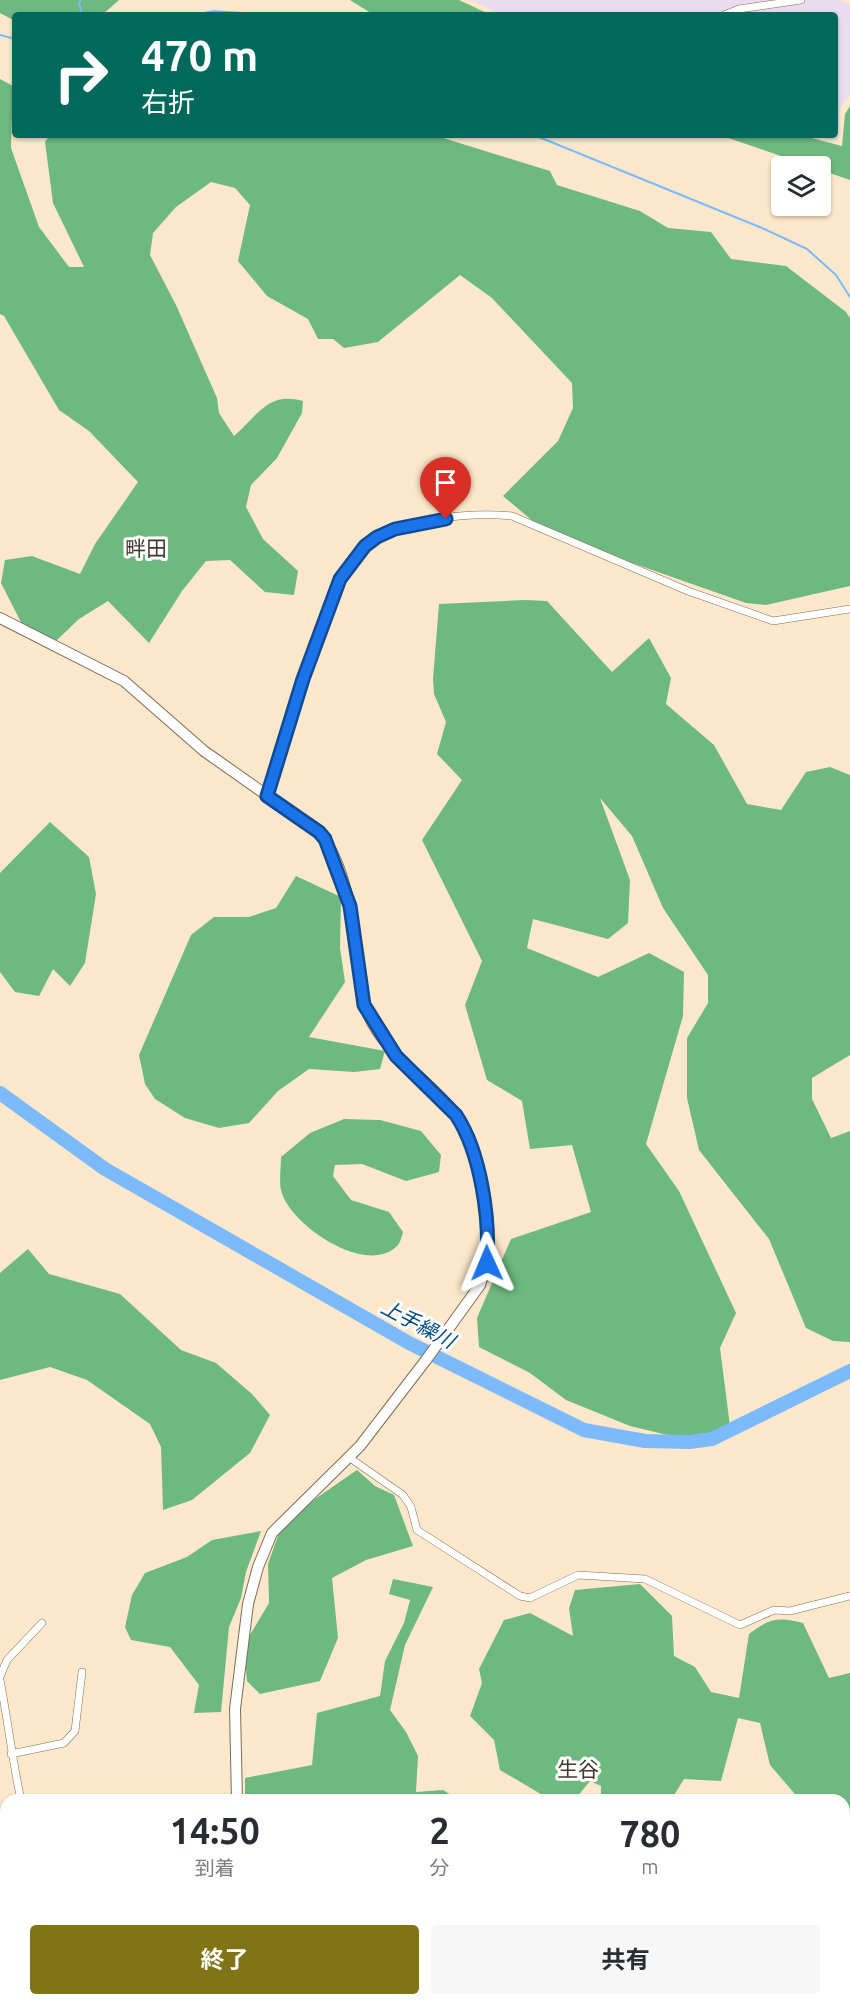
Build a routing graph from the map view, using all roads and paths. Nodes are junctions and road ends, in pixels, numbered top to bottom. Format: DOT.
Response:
graph roads {
  1 [pos="801,0"];
  2 [pos="732,12"];
  3 [pos="850,609"];
  4 [pos="0,618"];
  5 [pos="267,796"];
  6 [pos="350,1458"];
  7 [pos="850,1596"];
  8 [pos="42,1623"];
  9 [pos="82,1672"];
  10 [pos="0,1679"];
  11 [pos="11,1754"];
  12 [pos="20,1794"];
  13 [pos="237,1794"];
  1 -- 2 [label="street"];
  3 -- 5 [label="street"];
  4 -- 5 [label="street"];
  5 -- 6 [label="street"];
  6 -- 7 [label="street"];
  6 -- 13 [label="street"];
  8 -- 10 [label="street"];
  9 -- 11 [label="street"];
  10 -- 11 [label="street"];
  11 -- 12 [label="street"];
}
